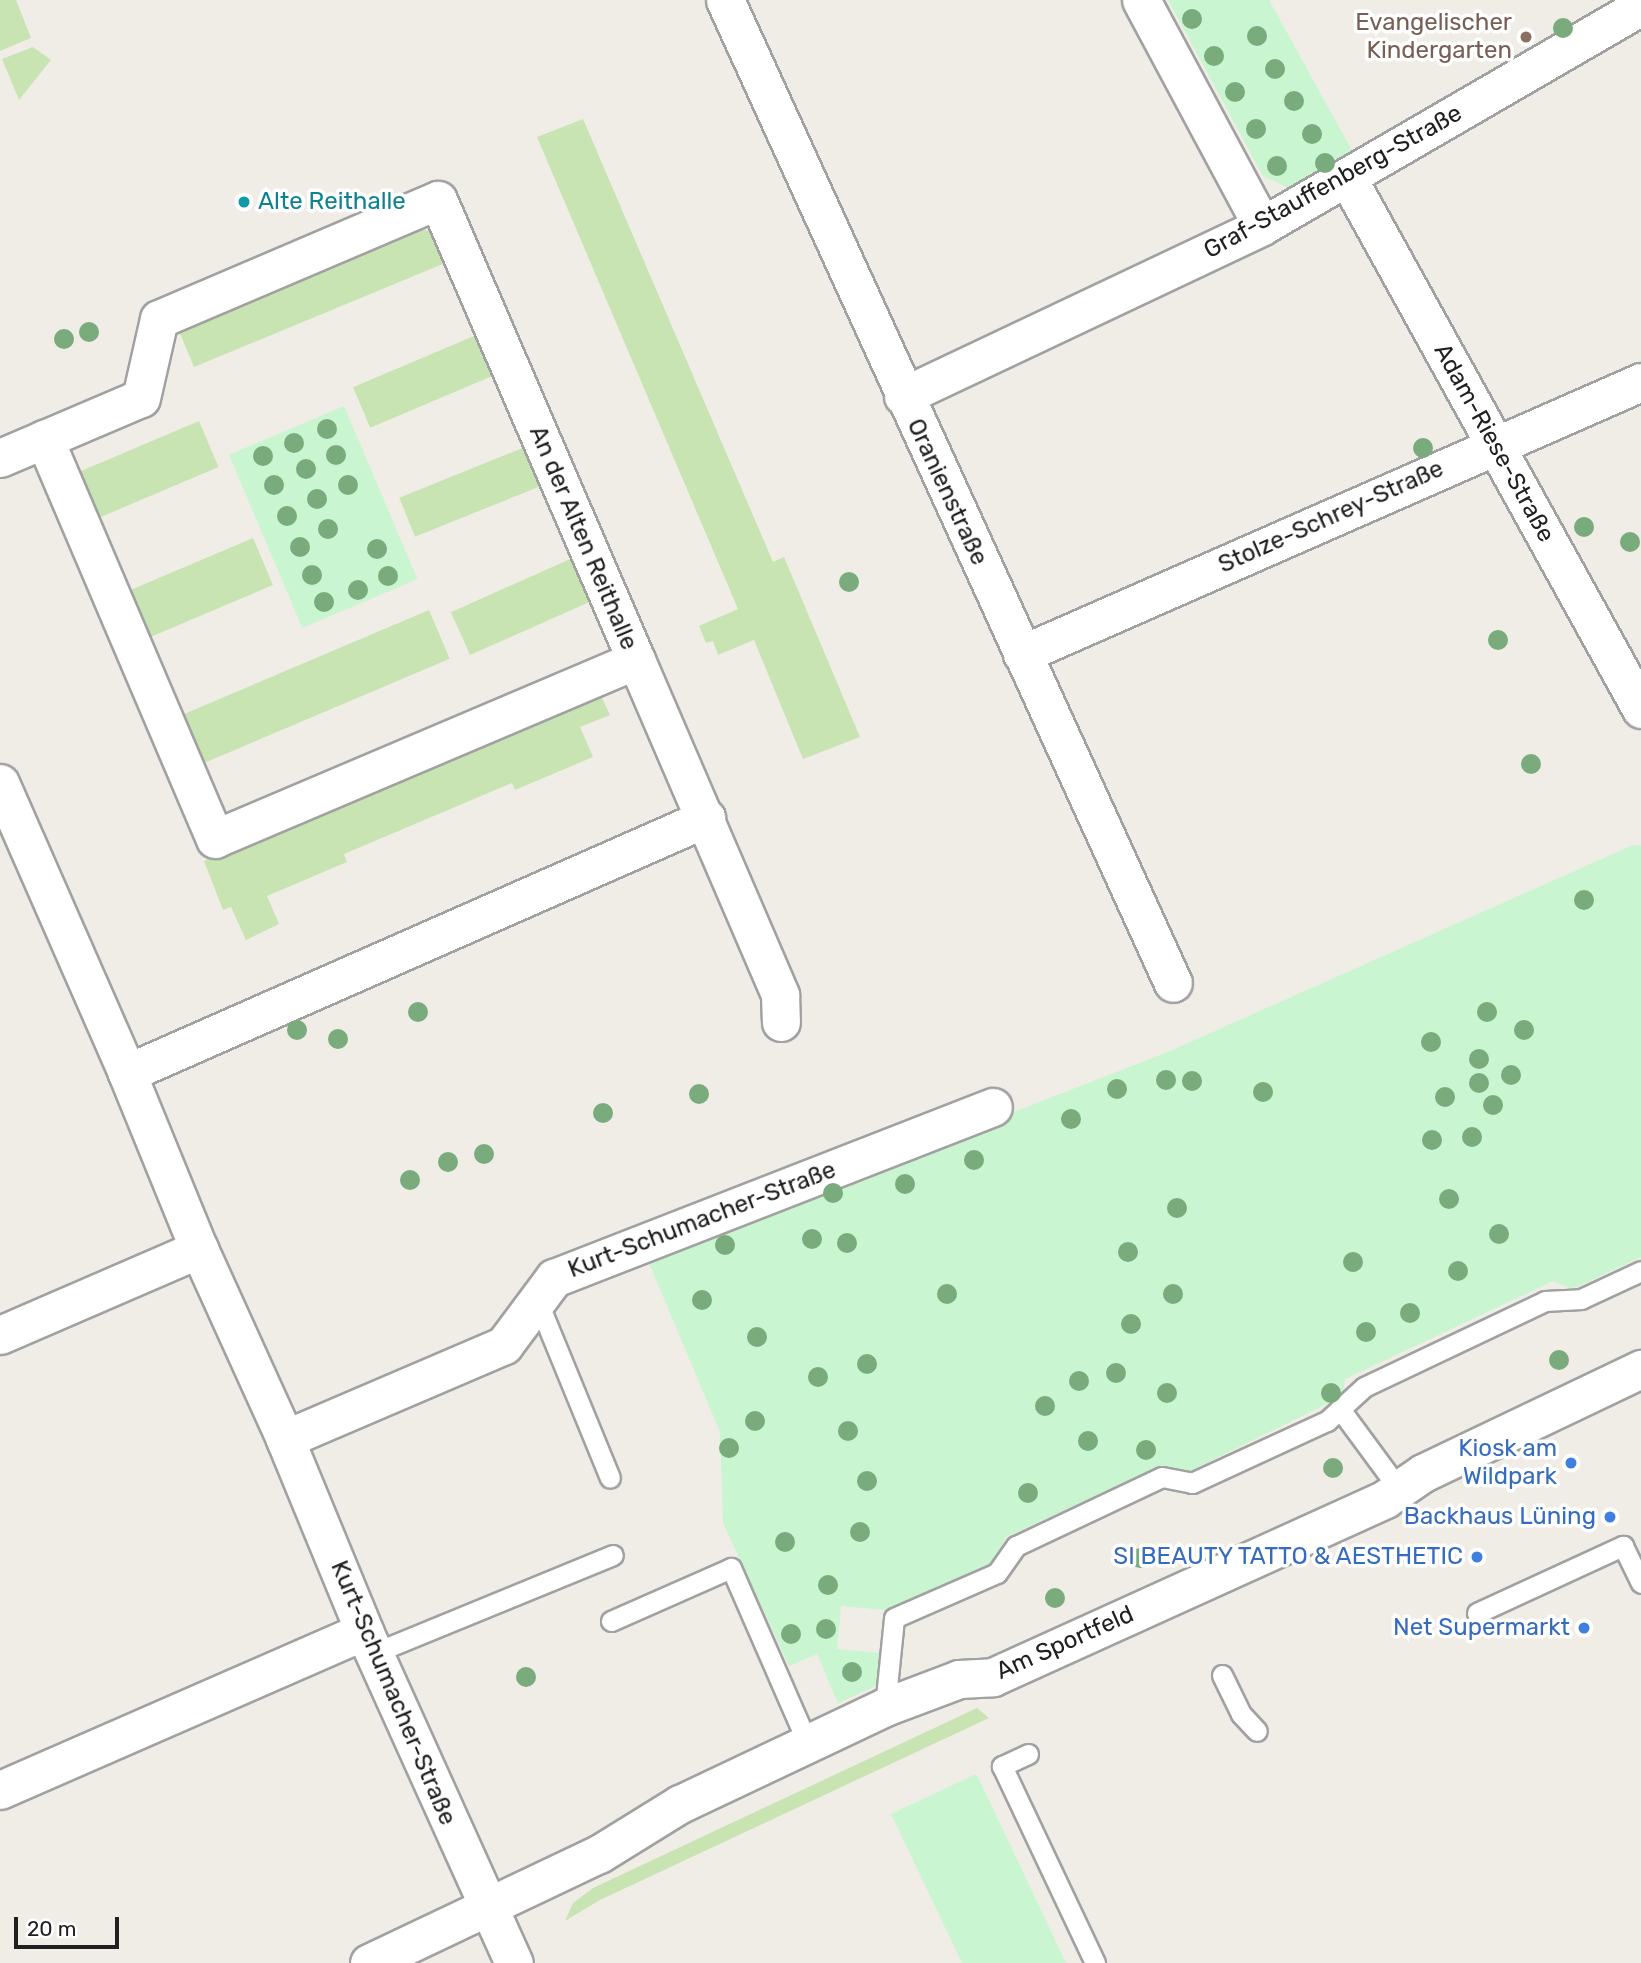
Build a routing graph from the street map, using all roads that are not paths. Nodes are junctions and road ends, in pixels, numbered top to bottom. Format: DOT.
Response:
graph roads {
  1 [pos="725,0"];
  2 [pos="1141,0"];
  3 [pos="1641,6"];
  4 [pos="1348,177"];
  5 [pos="1262,226"];
  6 [pos="1641,382"];
  7 [pos="902,396"];
  8 [pos="44,439"];
  9 [pos="1495,445"];
  10 [pos="0,458"];
  11 [pos="1021,654"];
  12 [pos="636,660"];
  13 [pos="1641,709"];
  14 [pos="0,783"];
  15 [pos="706,818"];
  16 [pos="1173,983"];
  17 [pos="781,1022"];
  18 [pos="127,1073"];
  19 [pos="993,1107"];
  20 [pos="199,1249"];
  21 [pos="1641,1271"];
  22 [pos="537,1300"];
  23 [pos="0,1335"];
  24 [pos="1641,1369"];
  25 [pos="1339,1409"];
  26 [pos="285,1439"];
  27 [pos="610,1478"];
  28 [pos="1399,1489"];
  29 [pos="613,1555"];
  30 [pos="1641,1583"];
  31 [pos="1477,1613"];
  32 [pos="611,1621"];
  33 [pos="369,1642"];
  34 [pos="1222,1675"];
  35 [pos="885,1707"];
  36 [pos="1257,1731"];
  37 [pos="808,1744"];
  38 [pos="1028,1754"];
  39 [pos="0,1790"];
  40 [pos="486,1907"];
  41 [pos="369,1963"];
  42 [pos="514,1963"];
  43 [pos="1095,1963"];
  1 -- 7 [label="street, Oranienstraße"];
  2 -- 5 [label="street"];
  3 -- 4 [label="street, Graf-Stauffenberg-Straße"];
  4 -- 5 [label="street, Graf-Stauffenberg-Straße"];
  4 -- 9 [label="street, Adam-Riese-Straße"];
  5 -- 7 [label="street, Graf-Stauffenberg-Straße"];
  6 -- 9 [label="street, Stolze-Schrey-Straße"];
  7 -- 11 [label="street, Oranienstraße"];
  8 -- 10 [label="street, An der Alten Reithalle"];
  8 -- 12 [label="street, An der Alten Reithalle"];
  8 -- 12 [label="street, An der Alten Reithalle"];
  9 -- 11 [label="street, Stolze-Schrey-Straße"];
  9 -- 13 [label="street, Adam-Riese-Straße"];
  11 -- 16 [label="street, Oranienstraße"];
  12 -- 15 [label="street"];
  14 -- 18 [label="street, Kurt-Schumacher-Straße"];
  15 -- 17 [label="street"];
  15 -- 18 [label="street"];
  18 -- 20 [label="street, Kurt-Schumacher-Straße"];
  19 -- 22 [label="street, Kurt-Schumacher-Straße"];
  20 -- 23 [label="street"];
  20 -- 26 [label="street, Kurt-Schumacher-Straße"];
  21 -- 25 [label="lane"];
  22 -- 26 [label="street, Kurt-Schumacher-Straße"];
  22 -- 27 [label="lane"];
  24 -- 28 [label="street, Am Sportfeld"];
  25 -- 28 [label="lane"];
  25 -- 35 [label="lane"];
  26 -- 33 [label="street, Kurt-Schumacher-Straße"];
  28 -- 35 [label="street, Am Sportfeld"];
  29 -- 33 [label="lane"];
  30 -- 31 [label="lane"];
  32 -- 37 [label="lane"];
  33 -- 39 [label="street"];
  33 -- 40 [label="street, Kurt-Schumacher-Straße"];
  34 -- 36 [label="lane"];
  35 -- 37 [label="street, Am Sportfeld"];
  37 -- 40 [label="street, Am Sportfeld"];
  38 -- 43 [label="lane"];
  40 -- 41 [label="street, Am Sportfeld"];
  40 -- 42 [label="street, Kurt-Schumacher-Straße"];
}
